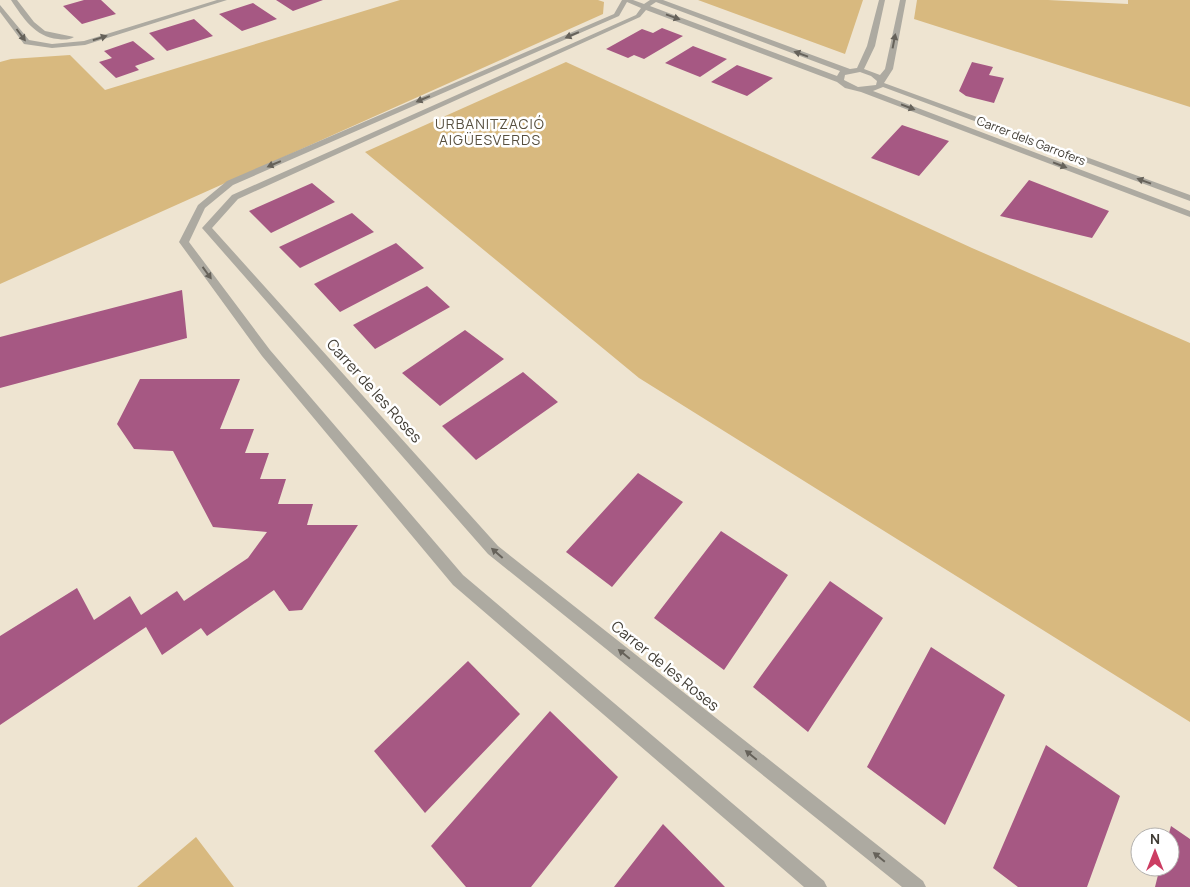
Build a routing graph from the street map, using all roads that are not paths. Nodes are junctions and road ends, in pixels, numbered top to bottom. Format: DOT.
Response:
graph roads {
  1 [pos="14,0"];
  2 [pos="198,0"];
  3 [pos="224,0"];
  4 [pos="626,0"];
  5 [pos="882,0"];
  6 [pos="903,0"];
  7 [pos="652,2"];
  8 [pos="0,7"];
  9 [pos="98,30"];
  10 [pos="80,36"];
  11 [pos="860,70"];
  12 [pos="847,71"];
  13 [pos="840,80"];
  14 [pos="881,82"];
  15 [pos="862,90"];
  16 [pos="1190,198"];
  17 [pos="1190,214"];
  18 [pos="818,887"];
  19 [pos="917,887"];
  1 -- 10 [label="street"];
  2 -- 9 [label="street"];
  8 -- 3 [label="street, one-way"];
  4 -- 7 [label="street"];
  4 -- 18 [label="street, one-way"];
  5 -- 11 [label="street"];
  14 -- 6 [label="street, one-way"];
  12 -- 7 [label="street, one-way"];
  7 -- 13 [label="street, one-way"];
  19 -- 7 [label="street, Carrer de les Roses, one-way"];
  11 -- 12 [label="street"];
  11 -- 14 [label="street, Carrer dels Garrofers"];
  12 -- 13 [label="street"];
  13 -- 15 [label="street, Carrer dels Garrofers"];
  14 -- 15 [label="street"];
  16 -- 14 [label="street, Carrer dels Garrofers, one-way"];
  15 -- 17 [label="street, Carrer dels Garrofers, one-way"];
}
